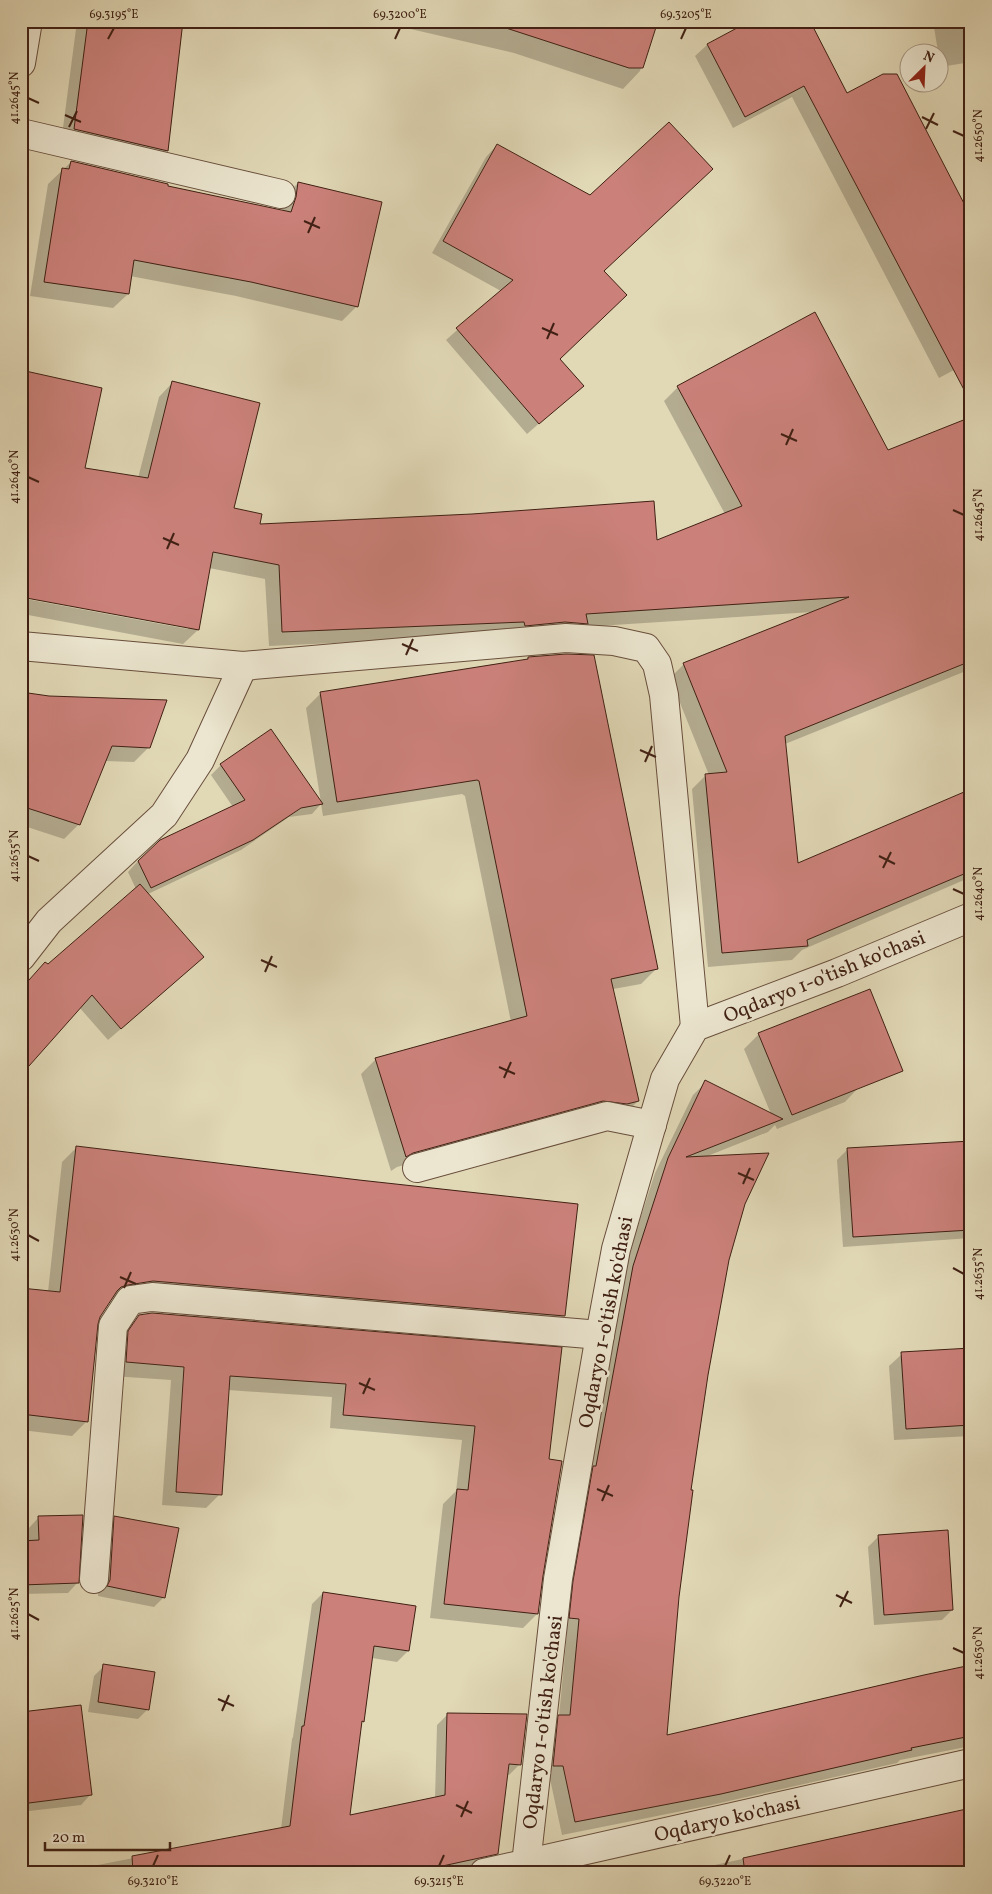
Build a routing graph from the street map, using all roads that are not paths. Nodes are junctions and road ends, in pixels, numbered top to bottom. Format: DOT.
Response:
graph roads {
  1 [pos="28,21"];
  2 [pos="21,63"];
  3 [pos="21,134"];
  4 [pos="281,194"];
  5 [pos="21,646"];
  6 [pos="244,666"];
  7 [pos="971,917"];
  8 [pos="21,957"];
  9 [pos="695,1027"];
  10 [pos="652,1125"];
  11 [pos="417,1168"];
  12 [pos="600,1335"];
  13 [pos="94,1579"];
  14 [pos="971,1763"];
  15 [pos="525,1868"];
  16 [pos="484,1873"];
  1 -- 2 [label="street"];
  3 -- 4 [label="street"];
  5 -- 6 [label="street"];
  6 -- 8 [label="street"];
  6 -- 9 [label="street"];
  7 -- 9 [label="street, Oqdaryo 1-o'tish ko'chasi"];
  9 -- 10 [label="street, Oqdaryo 1-o'tish ko'chasi"];
  10 -- 11 [label="street"];
  10 -- 12 [label="street, Oqdaryo 1-o'tish ko'chasi"];
  12 -- 13 [label="street"];
  12 -- 15 [label="street, Oqdaryo 1-o'tish ko'chasi"];
  14 -- 15 [label="street, Oqdaryo ko'chasi"];
  15 -- 16 [label="street, Oqdaryo ko'chasi"];
}
